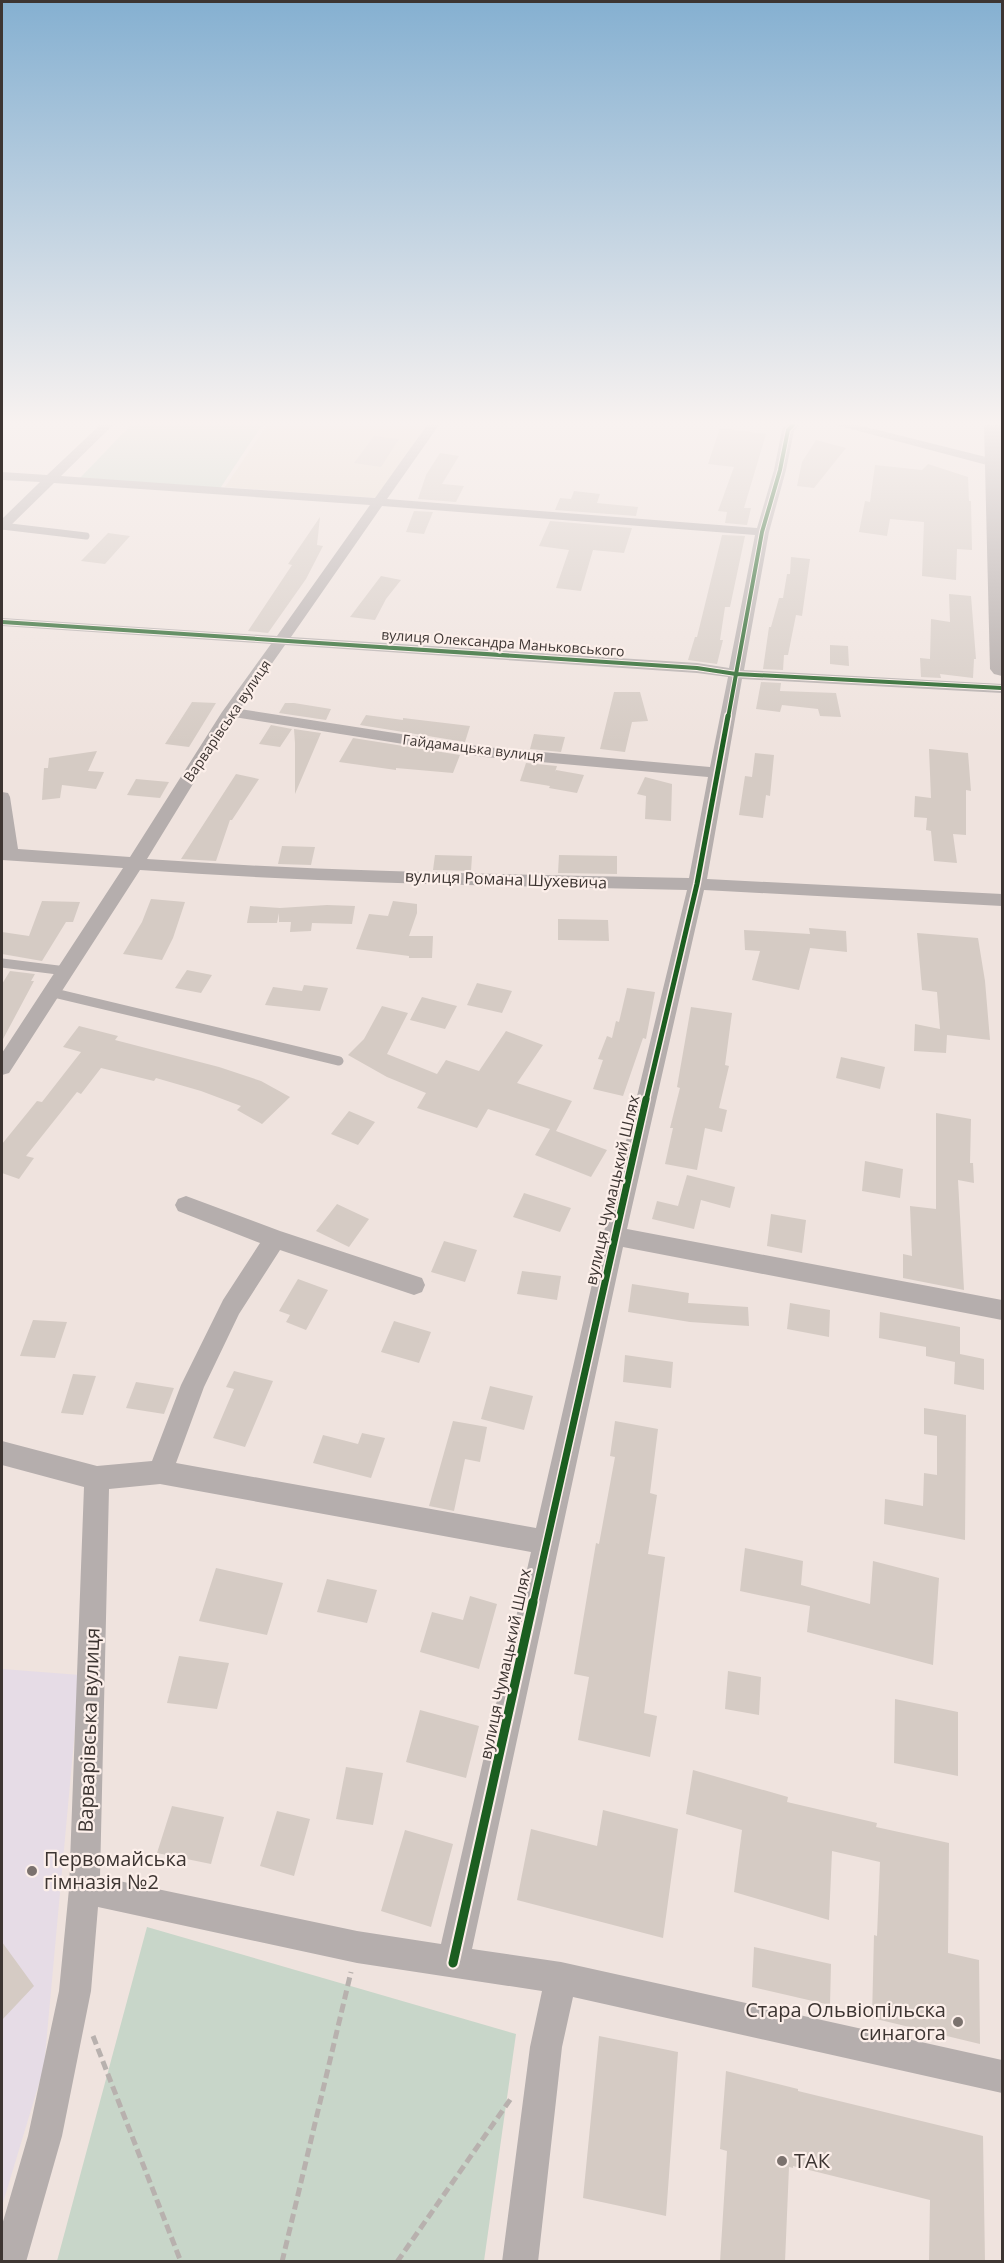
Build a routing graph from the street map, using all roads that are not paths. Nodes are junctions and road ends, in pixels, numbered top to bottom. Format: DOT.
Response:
graph roads {
  1 [pos="41,531"];
  2 [pos="359,531"];
  3 [pos="744,531"];
  4 [pos="1000,531"];
  5 [pos="762,532"];
  6 [pos="86,536"];
  7 [pos="2,622"];
  8 [pos="282,640"];
  9 [pos="1002,669"];
  10 [pos="736,674"];
  11 [pos="1002,688"];
  12 [pos="230,712"];
  13 [pos="717,773"];
  14 [pos="2,797"];
  15 [pos="6,854"];
  16 [pos="136,862"];
  17 [pos="697,884"];
  18 [pos="1002,900"];
  19 [pos="2,963"];
  20 [pos="66,971"];
  21 [pos="50,992"];
  22 [pos="339,1061"];
  23 [pos="2,1068"];
  24 [pos="186,1204"];
  25 [pos="614,1236"];
  26 [pos="275,1239"];
  27 [pos="414,1285"];
  28 [pos="1002,1310"];
  29 [pos="2,1453"];
  30 [pos="160,1472"];
  31 [pos="97,1478"];
  32 [pos="545,1542"];
  33 [pos="84,1889"];
  34 [pos="453,1962"];
  35 [pos="561,1978"];
  36 [pos="1002,2077"];
  37 [pos="8,2262"];
  38 [pos="520,2262"];
  1 -- 6 [label="lane"];
  2 -- 8 [label="street, Варварівська вулиця"];
  3 -- 5 [label="street"];
  4 -- 9 [label="main road"];
  5 -- 10 [label="street, вулиця Чумацький Шлях"];
  7 -- 8 [label="street, вулиця Олександра Маньковського"];
  8 -- 10 [label="street, вулиця Олександра Маньковського"];
  8 -- 12 [label="street, Варварівська вулиця"];
  10 -- 11 [label="street, вулиця Олександра Маньковського"];
  10 -- 13 [label="street, вулиця Чумацький Шлях"];
  12 -- 13 [label="street, Гайдамацька вулиця"];
  12 -- 16 [label="street, Варварівська вулиця"];
  13 -- 17 [label="street, вулиця Чумацький Шлях"];
  14 -- 15 [label="street, вулиця Романа Шухевича"];
  15 -- 16 [label="street, вулиця Романа Шухевича"];
  16 -- 17 [label="street, вулиця Романа Шухевича"];
  16 -- 20 [label="street, Варварівська вулиця"];
  17 -- 18 [label="street, вулиця Романа Шухевича"];
  17 -- 25 [label="street, вулиця Чумацький Шлях"];
  19 -- 20 [label="lane"];
  20 -- 21 [label="street, Варварівська вулиця"];
  21 -- 22 [label="lane"];
  21 -- 23 [label="street, Варварівська вулиця"];
  24 -- 26 [label="street"];
  25 -- 28 [label="street"];
  25 -- 32 [label="street, вулиця Чумацький Шлях"];
  26 -- 27 [label="street"];
  26 -- 30 [label="street"];
  29 -- 31 [label="street"];
  30 -- 31 [label="street"];
  30 -- 32 [label="street"];
  31 -- 33 [label="street, Варварівська вулиця"];
  32 -- 34 [label="street, вулиця Чумацький Шлях"];
  33 -- 34 [label="street"];
  33 -- 37 [label="street, Варварівська вулиця"];
  34 -- 35 [label="street"];
  35 -- 36 [label="street"];
  35 -- 38 [label="street"];
}
